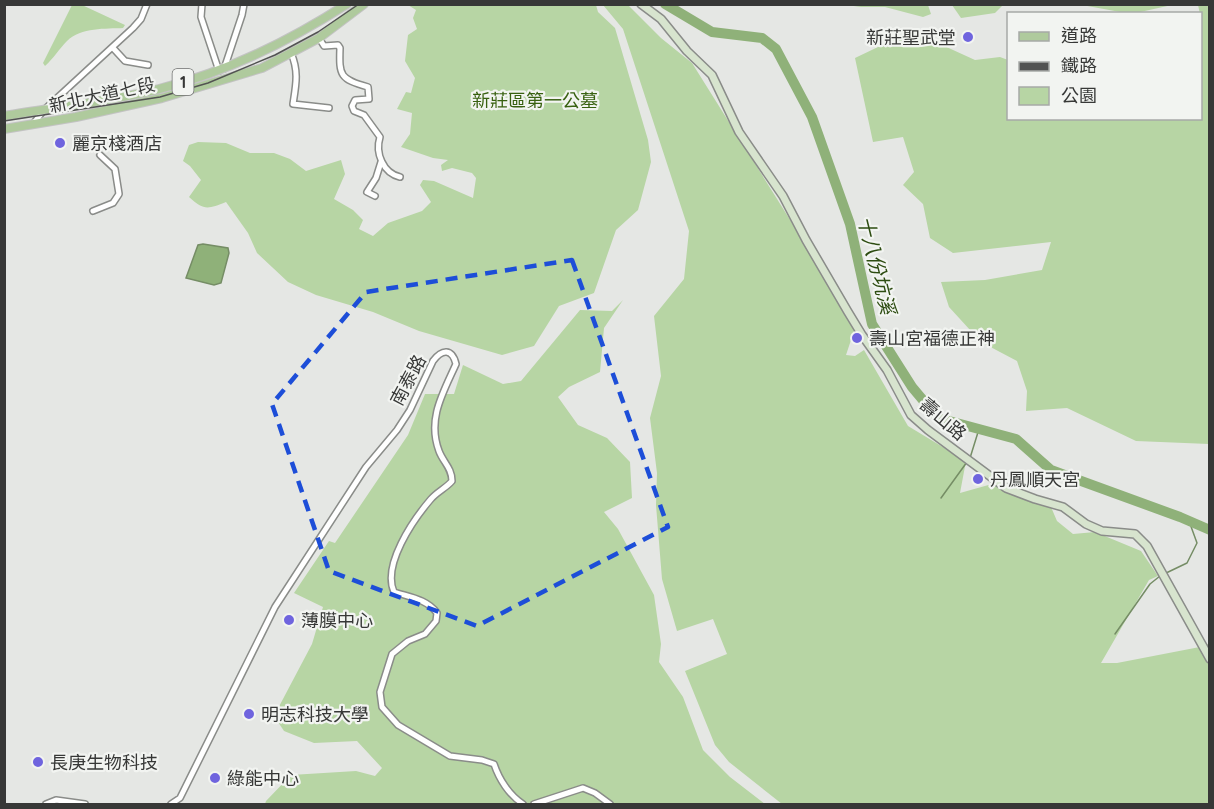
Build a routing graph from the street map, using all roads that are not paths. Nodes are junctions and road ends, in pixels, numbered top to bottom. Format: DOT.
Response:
graph roads {
  1 [pos="147,4"];
  2 [pos="202,4"];
  3 [pos="244,4"];
  4 [pos="347,4"];
  5 [pos="364,4"];
  6 [pos="641,4"];
  7 [pos="319,38"];
  8 [pos="113,48"];
  9 [pos="291,53"];
  10 [pos="148,65"];
  11 [pos="222,70"];
  12 [pos="329,108"];
  13 [pos="44,110"];
  14 [pos="4,116"];
  15 [pos="33,124"];
  16 [pos="4,129"];
  17 [pos="100,155"];
  18 [pos="381,157"];
  19 [pos="400,177"];
  20 [pos="375,196"];
  21 [pos="93,211"];
  22 [pos="1209,659"];
  23 [pos="46,804"];
  24 [pos="85,804"];
  25 [pos="171,804"];
  26 [pos="523,804"];
  27 [pos="534,804"];
  28 [pos="610,804"];
  1 -- 8 [label="street"];
  2 -- 11 [label="street"];
  3 -- 11 [label="street"];
  4 -- 11 [label="main road, 新北大道七段 / 1"];
  5 -- 7 [label="main road, 新北大道七段 / 1"];
  6 -- 22 [label="street, 壽山路"];
  7 -- 9 [label="main road, 新北大道七段 / 1"];
  7 -- 18 [label="street"];
  8 -- 10 [label="street"];
  8 -- 13 [label="street"];
  9 -- 12 [label="street"];
  9 -- 15 [label="main road, 新北大道七段 / 1"];
  11 -- 13 [label="main road, 新北大道七段 / 1"];
  13 -- 14 [label="main road, 新北大道七段 / 1"];
  13 -- 15 [label="street"];
  15 -- 16 [label="main road, 新北大道七段 / 1"];
  17 -- 21 [label="street"];
  18 -- 19 [label="street"];
  18 -- 20 [label="street"];
  23 -- 24 [label="street"];
  25 -- 26 [label="street, 南泰路"];
  27 -- 28 [label="street"];
}
